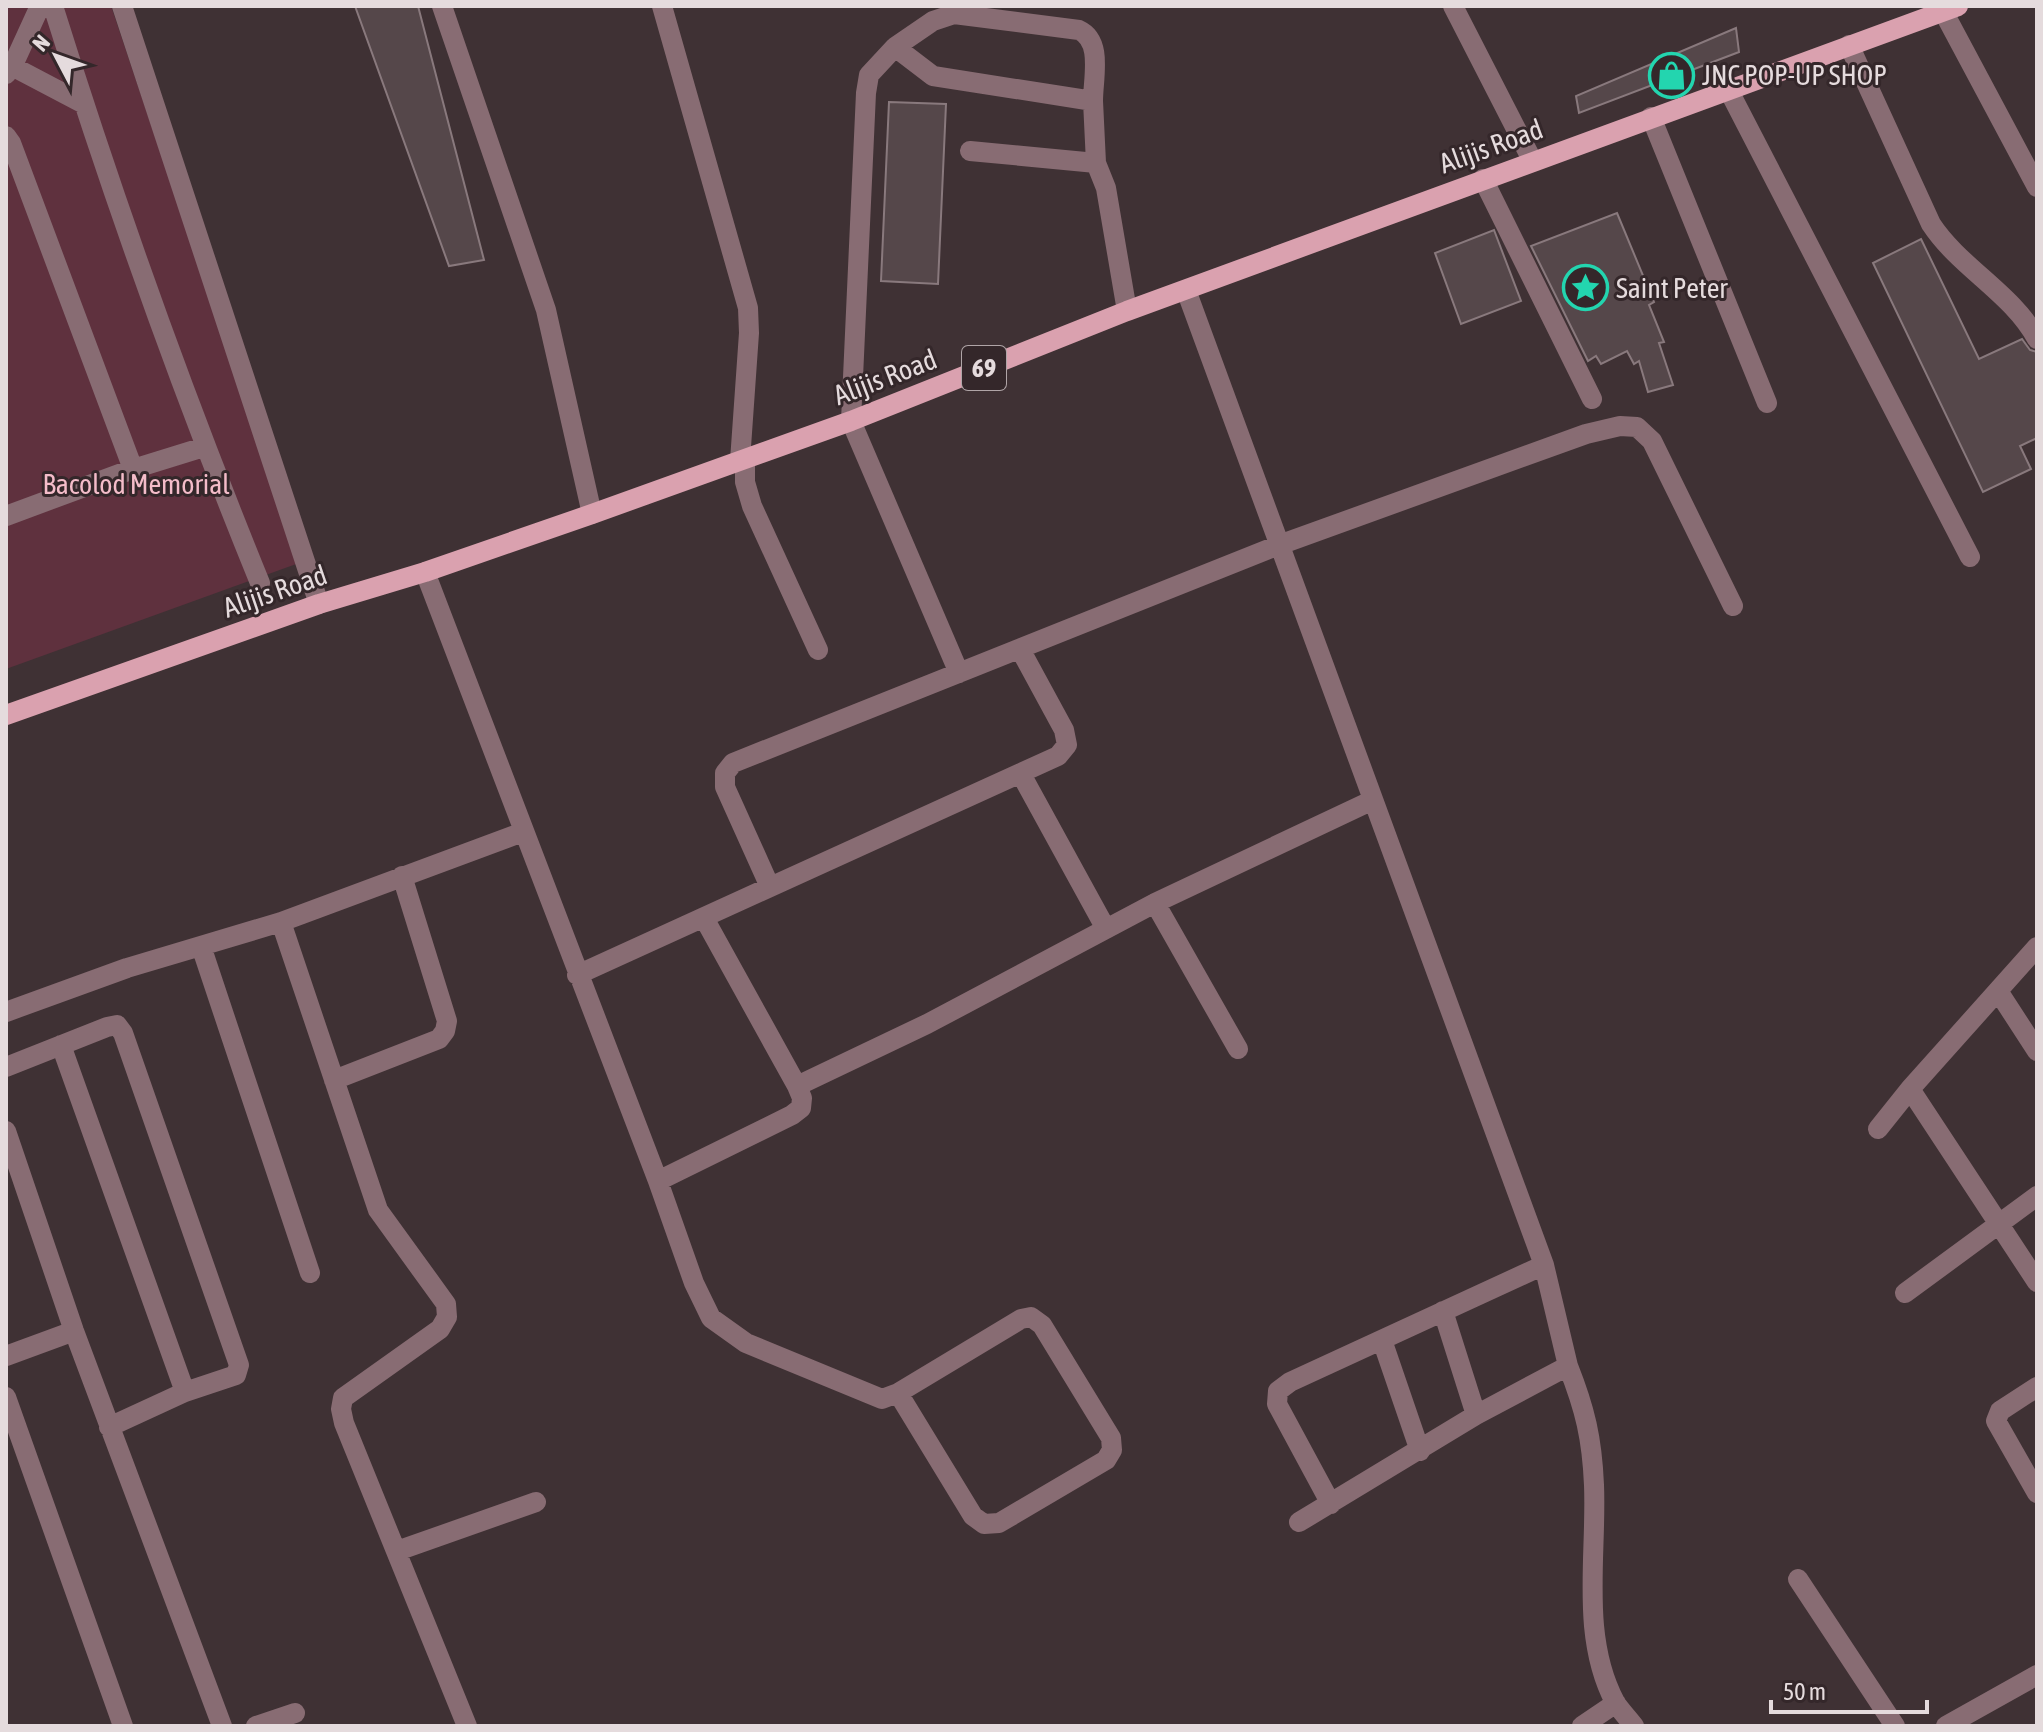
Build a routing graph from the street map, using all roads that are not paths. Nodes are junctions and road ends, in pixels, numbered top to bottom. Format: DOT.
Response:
graph roads {
  1 [pos="40,6"];
  2 [pos="53,6"];
  3 [pos="122,6"];
  4 [pos="442,6"];
  5 [pos="662,6"];
  6 [pos="1453,6"];
  7 [pos="1950,9"];
  8 [pos="1849,45"];
  9 [pos="895,47"];
  10 [pos="8,67"];
  11 [pos="1728,89"];
  12 [pos="1093,101"];
  13 [pos="84,104"];
  14 [pos="1651,117"];
  15 [pos="6,136"];
  16 [pos="970,151"];
  17 [pos="1532,160"];
  18 [pos="1096,163"];
  19 [pos="1483,179"];
  20 [pos="2037,187"];
  21 [pos="1186,290"];
  22 [pos="1127,311"];
  23 [pos="2037,339"];
  24 [pos="1592,399"];
  25 [pos="1767,403"];
  26 [pos="851,421"];
  27 [pos="204,447"];
  28 [pos="742,460"];
  29 [pos="133,469"];
  30 [pos="592,514"];
  31 [pos="6,516"];
  32 [pos="1279,545"];
  33 [pos="1970,557"];
  34 [pos="425,572"];
  35 [pos="260,583"];
  36 [pos="319,604"];
  37 [pos="1733,606"];
  38 [pos="1020,649"];
  39 [pos="818,650"];
  40 [pos="959,673"];
  41 [pos="6,715"];
  42 [pos="1021,774"];
  43 [pos="1373,800"];
  44 [pos="523,832"];
  45 [pos="402,876"];
  46 [pos="770,887"];
  47 [pos="1155,903"];
  48 [pos="704,918"];
  49 [pos="281,922"];
  50 [pos="1106,929"];
  51 [pos="201,946"];
  52 [pos="2037,947"];
  53 [pos="577,975"];
  54 [pos="1998,991"];
  55 [pos="6,1012"];
  56 [pos="61,1045"];
  57 [pos="1238,1049"];
  58 [pos="2037,1051"];
  59 [pos="6,1067"];
  60 [pos="334,1080"];
  61 [pos="797,1086"];
  62 [pos="1910,1089"];
  63 [pos="1878,1129"];
  64 [pos="6,1131"];
  65 [pos="658,1181"];
  66 [pos="2037,1196"];
  67 [pos="1998,1224"];
  68 [pos="1544,1265"];
  69 [pos="310,1273"];
  70 [pos="2037,1282"];
  71 [pos="1905,1293"];
  72 [pos="1443,1311"];
  73 [pos="74,1331"];
  74 [pos="1382,1340"];
  75 [pos="6,1356"];
  76 [pos="1568,1366"];
  77 [pos="2037,1387"];
  78 [pos="185,1392"];
  79 [pos="898,1393"];
  80 [pos="6,1397"];
  81 [pos="1476,1415"];
  82 [pos="109,1427"];
  83 [pos="1420,1451"];
  84 [pos="2037,1493"];
  85 [pos="536,1502"];
  86 [pos="1331,1504"];
  87 [pos="1299,1522"];
  88 [pos="397,1551"];
  89 [pos="1798,1579"];
  90 [pos="2037,1675"];
  91 [pos="1616,1703"];
  92 [pos="295,1713"];
  93 [pos="123,1726"];
  94 [pos="222,1726"];
  95 [pos="256,1726"];
  96 [pos="467,1726"];
  97 [pos="1582,1726"];
  98 [pos="1634,1726"];
  99 [pos="1895,1726"];
  100 [pos="1946,1726"];
  1 -- 10 [label="street"];
  2 -- 13 [label="street"];
  3 -- 36 [label="street"];
  4 -- 30 [label="street"];
  5 -- 28 [label="street"];
  6 -- 17 [label="street"];
  7 -- 8 [label="main road, Alijis Road / 69"];
  7 -- 20 [label="street"];
  8 -- 11 [label="main road, Alijis Road / 69"];
  8 -- 23 [label="street"];
  9 -- 12 [label="street"];
  9 -- 12 [label="street"];
  9 -- 26 [label="street"];
  10 -- 13 [label="street"];
  11 -- 14 [label="main road, Alijis Road / 69"];
  11 -- 33 [label="street"];
  12 -- 18 [label="street"];
  13 -- 27 [label="street"];
  14 -- 17 [label="main road, Alijis Road / 69"];
  14 -- 25 [label="street"];
  15 -- 29 [label="street"];
  16 -- 18 [label="street"];
  17 -- 19 [label="main road, Alijis Road / 69"];
  18 -- 22 [label="street"];
  19 -- 21 [label="main road, Alijis Road / 69"];
  19 -- 24 [label="street"];
  21 -- 22 [label="main road, Alijis Road / 69"];
  21 -- 32 [label="street"];
  22 -- 26 [label="main road, Alijis Road / 69"];
  26 -- 28 [label="main road, Alijis Road / 69"];
  26 -- 40 [label="street"];
  27 -- 29 [label="street"];
  27 -- 35 [label="street"];
  28 -- 30 [label="main road, Alijis Road / 69"];
  28 -- 39 [label="street"];
  29 -- 31 [label="street"];
  30 -- 34 [label="main road, Alijis Road / 69"];
  32 -- 37 [label="street"];
  32 -- 38 [label="street"];
  32 -- 43 [label="street"];
  34 -- 36 [label="main road, Alijis Road / 69"];
  34 -- 44 [label="street"];
  36 -- 41 [label="main road, Alijis Road / 69"];
  38 -- 40 [label="street"];
  38 -- 42 [label="street"];
  40 -- 46 [label="street"];
  42 -- 46 [label="street"];
  42 -- 50 [label="street"];
  43 -- 47 [label="street"];
  43 -- 68 [label="street"];
  44 -- 45 [label="street"];
  44 -- 53 [label="street"];
  45 -- 49 [label="street"];
  45 -- 60 [label="street"];
  46 -- 48 [label="street"];
  47 -- 50 [label="street"];
  47 -- 57 [label="street"];
  48 -- 53 [label="street"];
  48 -- 61 [label="street"];
  49 -- 51 [label="street"];
  49 -- 60 [label="street"];
  50 -- 61 [label="street"];
  51 -- 55 [label="street"];
  51 -- 69 [label="street"];
  52 -- 54 [label="street"];
  53 -- 65 [label="street"];
  54 -- 58 [label="street"];
  54 -- 62 [label="street"];
  56 -- 59 [label="street"];
  56 -- 78 [label="street"];
  56 -- 78 [label="street"];
  60 -- 88 [label="street"];
  61 -- 65 [label="street"];
  62 -- 63 [label="street"];
  62 -- 67 [label="street"];
  64 -- 73 [label="street"];
  65 -- 79 [label="street"];
  66 -- 67 [label="street"];
  67 -- 70 [label="street"];
  67 -- 71 [label="street"];
  68 -- 72 [label="street"];
  68 -- 76 [label="street"];
  72 -- 74 [label="street"];
  72 -- 81 [label="street"];
  73 -- 75 [label="street"];
  73 -- 82 [label="street"];
  74 -- 83 [label="street"];
  74 -- 86 [label="street"];
  76 -- 81 [label="street"];
  76 -- 91 [label="street"];
  77 -- 84 [label="street"];
  78 -- 82 [label="street"];
  79 -- 79 [label="street"];
  80 -- 93 [label="street"];
  81 -- 83 [label="street"];
  82 -- 94 [label="street"];
  83 -- 86 [label="street"];
  85 -- 88 [label="street"];
  86 -- 87 [label="street"];
  88 -- 96 [label="street"];
  89 -- 99 [label="street"];
  90 -- 100 [label="street"];
  91 -- 97 [label="street"];
  91 -- 98 [label="street"];
  92 -- 95 [label="street"];
}
